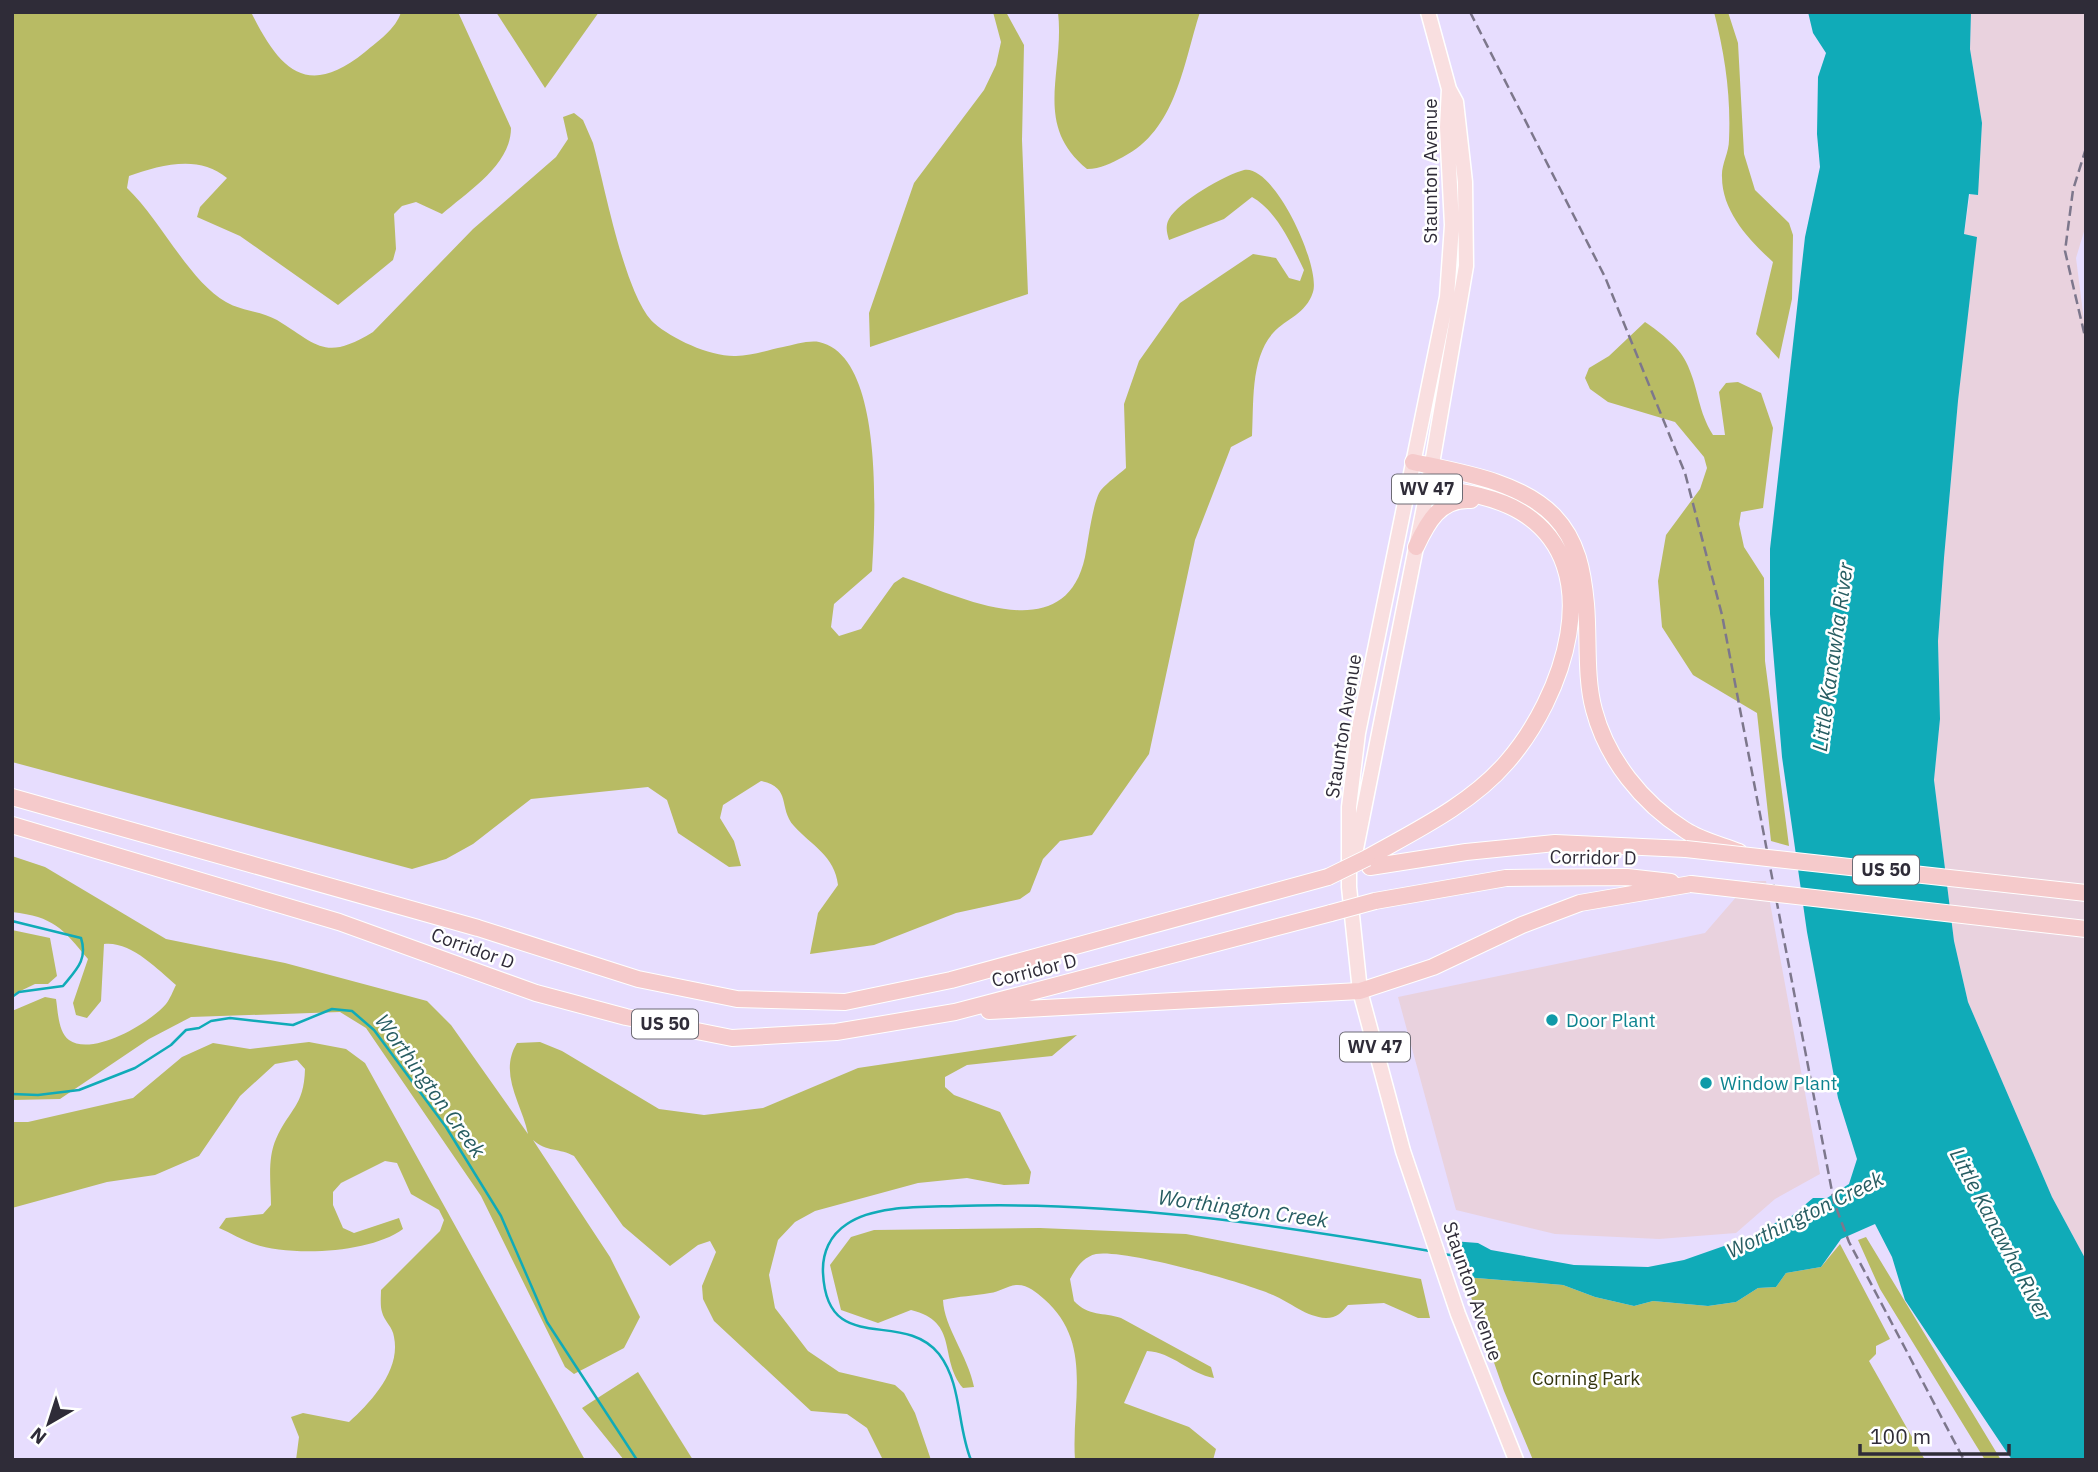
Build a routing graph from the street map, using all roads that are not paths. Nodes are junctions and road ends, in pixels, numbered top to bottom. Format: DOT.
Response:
graph roads {
  1 [pos="1428,12"];
  2 [pos="1449,89"];
  3 [pos="1413,462"];
  4 [pos="1432,466"];
  5 [pos="1408,483"];
  6 [pos="1428,487"];
  7 [pos="1491,500"];
  8 [pos="1416,547"];
  9 [pos="12,797"];
  10 [pos="12,825"];
  11 [pos="1743,854"];
  12 [pos="1369,863"];
  13 [pos="1691,884"];
  14 [pos="1349,887"];
  15 [pos="2086,893"];
  16 [pos="2086,929"];
  17 [pos="1360,991"];
  18 [pos="956,1012"];
  19 [pos="1516,1460"];
  1 -- 2 [label="main road, WV 47"];
  2 -- 3 [label="main road, Staunton Avenue / WV 47"];
  2 -- 4 [label="main road, Staunton Avenue / WV 47"];
  3 -- 4 [label="highway"];
  3 -- 5 [label="main road, Staunton Avenue / WV 47"];
  4 -- 6 [label="main road, Staunton Avenue / WV 47"];
  4 -- 11 [label="highway"];
  5 -- 6 [label="highway"];
  5 -- 14 [label="main road, Staunton Avenue / WV 47"];
  6 -- 7 [label="highway"];
  6 -- 8 [label="main road, Staunton Avenue / WV 47"];
  7 -- 8 [label="highway"];
  7 -- 12 [label="highway"];
  8 -- 14 [label="main road, Staunton Avenue / WV 47"];
  9 -- 12 [label="highway, Corridor D / US 50, bridge"];
  10 -- 18 [label="highway, Corridor D / US 50"];
  11 -- 12 [label="highway, Corridor D / US 50, bridge"];
  11 -- 15 [label="highway, Corridor D / US 50, bridge"];
  13 -- 16 [label="highway, Corridor D / US 50, bridge"];
  13 -- 17 [label="highway"];
  13 -- 18 [label="highway, Corridor D / US 50, bridge"];
  14 -- 17 [label="main road, Staunton Avenue / WV 47"];
  17 -- 18 [label="highway"];
  17 -- 19 [label="main road, Staunton Avenue / WV 47"];
}
